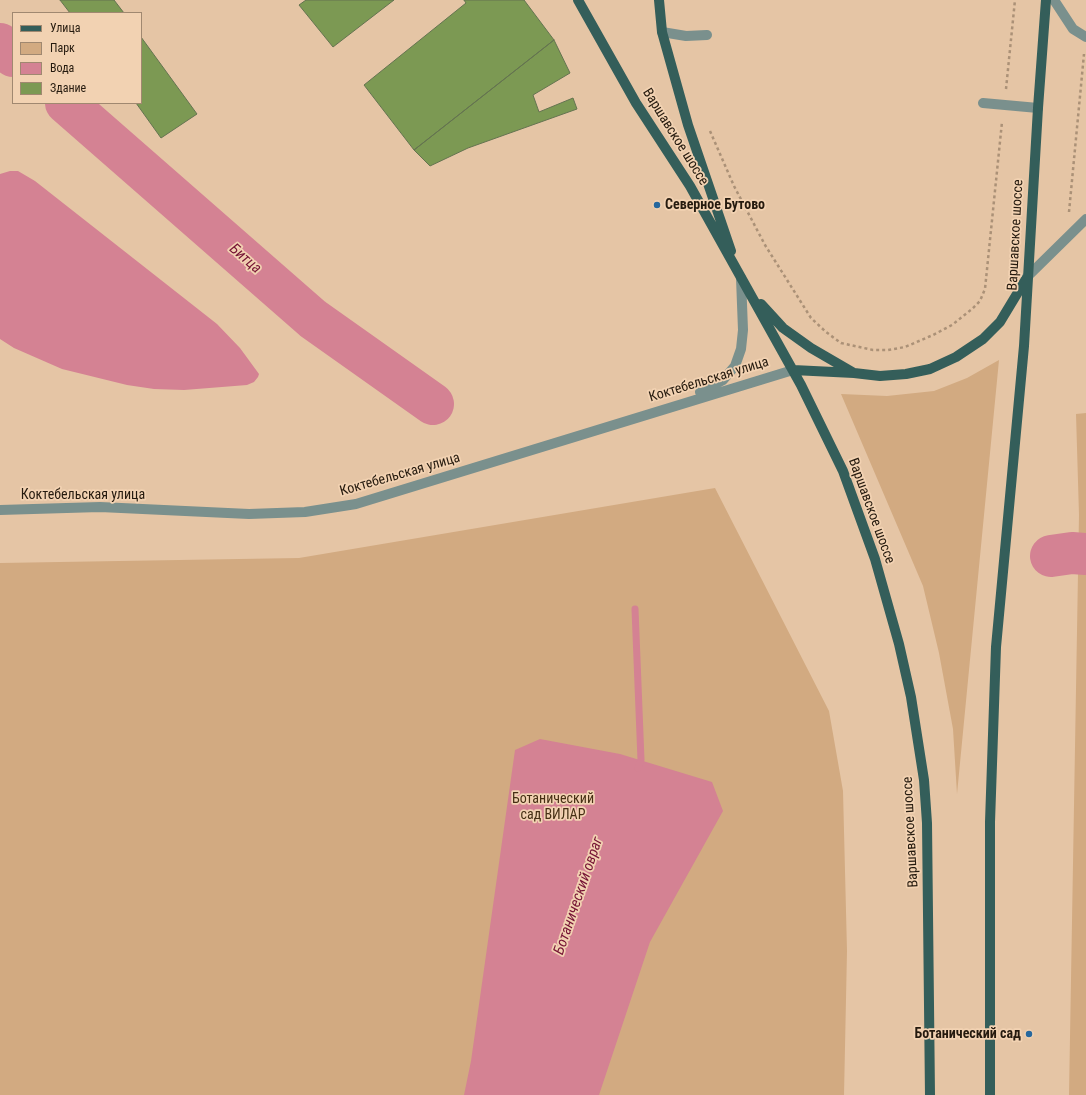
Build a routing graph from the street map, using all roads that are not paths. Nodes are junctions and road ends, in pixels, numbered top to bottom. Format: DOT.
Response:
graph roads {
  1 [pos="578,0"];
  2 [pos="659,0"];
  3 [pos="1046,0"];
  4 [pos="1054,0"];
  5 [pos="662,32"];
  6 [pos="707,35"];
  7 [pos="1086,37"];
  8 [pos="983,103"];
  9 [pos="1038,108"];
  10 [pos="1086,219"];
  11 [pos="1027,277"];
  12 [pos="741,278"];
  13 [pos="793,370"];
  14 [pos="854,373"];
  15 [pos="675,405"];
  16 [pos="0,510"];
  17 [pos="930,1095"];
  18 [pos="990,1095"];
  1 -- 12 [label="main road, Варшавское шоссе"];
  2 -- 5 [label="main road"];
  3 -- 9 [label="main road, Варшавское шоссе"];
  4 -- 7 [label="street"];
  5 -- 6 [label="street"];
  5 -- 12 [label="main road"];
  8 -- 9 [label="street"];
  9 -- 11 [label="main road, Варшавское шоссе"];
  10 -- 11 [label="street"];
  11 -- 14 [label="main road"];
  11 -- 18 [label="main road, Варшавское шоссе"];
  12 -- 13 [label="main road, Варшавское шоссе"];
  12 -- 14 [label="main road"];
  12 -- 15 [label="street"];
  13 -- 14 [label="main road"];
  13 -- 15 [label="street, Коктебельская улица"];
  13 -- 17 [label="main road, Варшавское шоссе"];
  15 -- 16 [label="street, Коктебельская улица"];
}
